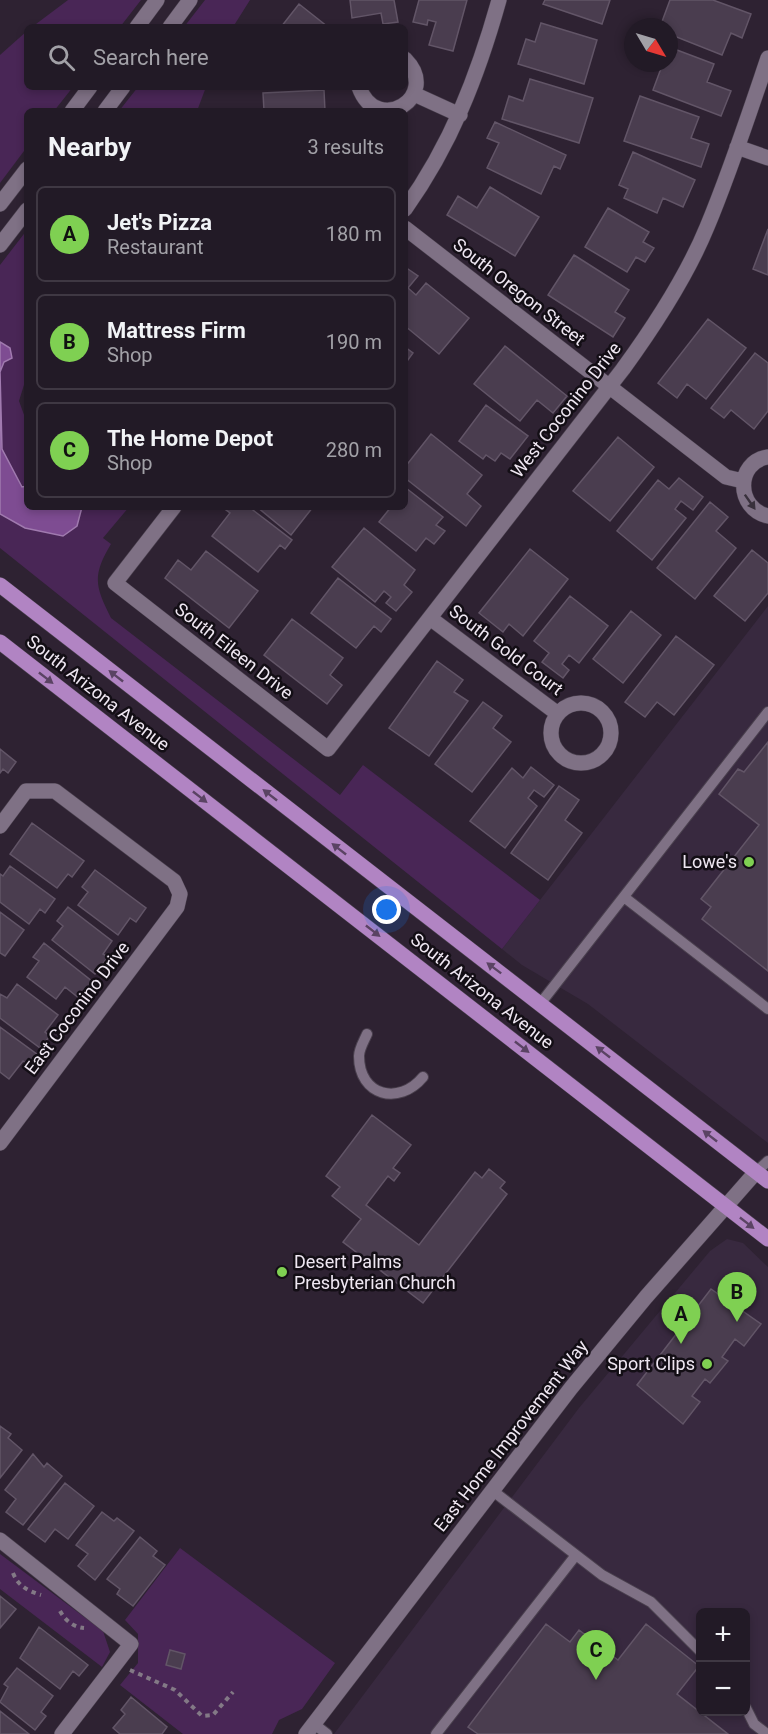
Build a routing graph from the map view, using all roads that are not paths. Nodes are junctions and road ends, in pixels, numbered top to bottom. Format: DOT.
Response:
graph roads {
  1 [pos="157,0"];
  2 [pos="190,0"];
  3 [pos="499,0"];
  4 [pos="139,24"];
  5 [pos="172,24"];
  6 [pos="768,58"];
  7 [pos="408,63"];
  8 [pos="88,90"];
  9 [pos="121,90"];
  10 [pos="361,90"];
  11 [pos="414,94"];
  12 [pos="74,108"];
  13 [pos="107,108"];
  14 [pos="379,108"];
  15 [pos="396,108"];
  16 [pos="460,115"];
  17 [pos="737,147"];
  18 [pos="768,158"];
  19 [pos="24,173"];
  20 [pos="0,204"];
  21 [pos="408,204"];
  22 [pos="24,214"];
  23 [pos="408,230"];
  24 [pos="0,245"];
  25 [pos="609,387"];
  26 [pos="768,457"];
  27 [pos="743,481"];
  28 [pos="172,510"];
  29 [pos="768,516"];
  30 [pos="0,585"];
  31 [pos="430,618"];
  32 [pos="0,642"];
  33 [pos="768,712"];
  34 [pos="558,714"];
  35 [pos="328,749"];
  36 [pos="0,826"];
  37 [pos="624,897"];
  38 [pos="540,1004"];
  39 [pos="768,1009"];
  40 [pos="367,1034"];
  41 [pos="423,1077"];
  42 [pos="0,1143"];
  43 [pos="768,1161"];
  44 [pos="762,1176"];
  45 [pos="726,1206"];
  46 [pos="768,1239"];
  47 [pos="493,1491"];
  48 [pos="0,1540"];
  49 [pos="576,1555"];
  50 [pos="696,1647"];
  51 [pos="750,1716"];
  52 [pos="310,1729"];
  53 [pos="62,1734"];
  54 [pos="327,1734"];
  55 [pos="436,1734"];
  56 [pos="767,1734"];
  1 -- 4 [label="street"];
  2 -- 5 [label="street"];
  3 -- 16 [label="street"];
  6 -- 17 [label="street, West Coconino Drive"];
  7 -- 11 [label="street"];
  8 -- 12 [label="street"];
  9 -- 13 [label="street"];
  10 -- 14 [label="street"];
  11 -- 15 [label="street"];
  11 -- 16 [label="street"];
  16 -- 21 [label="street"];
  17 -- 18 [label="street"];
  17 -- 25 [label="street, West Coconino Drive"];
  19 -- 20 [label="street"];
  22 -- 24 [label="street"];
  23 -- 25 [label="street, South Oregon Street"];
  25 -- 27 [label="street, South Oregon Street"];
  25 -- 31 [label="street, West Coconino Drive"];
  26 -- 27 [label="street"];
  27 -- 29 [label="street, one-way"];
  28 -- 35 [label="street, South Eileen Drive"];
  38 -- 30 [label="main road, South Arizona Avenue, one-way"];
  31 -- 34 [label="street, South Gold Court"];
  31 -- 35 [label="street, West Coconino Drive"];
  32 -- 45 [label="main road, South Arizona Avenue, one-way"];
  33 -- 37 [label="lane"];
  34 -- 34 [label="street, South Gold Court"];
  36 -- 42 [label="street, East Coconino Drive"];
  37 -- 38 [label="lane"];
  37 -- 39 [label="lane"];
  44 -- 38 [label="main road, South Arizona Avenue, one-way"];
  40 -- 41 [label="lane"];
  43 -- 44 [label="lane"];
  44 -- 45 [label="street, East Home Improvement Way"];
  45 -- 46 [label="main road, South Arizona Avenue, one-way"];
  45 -- 47 [label="street, East Home Improvement Way"];
  47 -- 49 [label="lane"];
  47 -- 52 [label="street, East Home Improvement Way"];
  48 -- 53 [label="street"];
  49 -- 50 [label="lane"];
  49 -- 55 [label="lane"];
  51 -- 56 [label="lane"];
  52 -- 54 [label="lane"];
}
